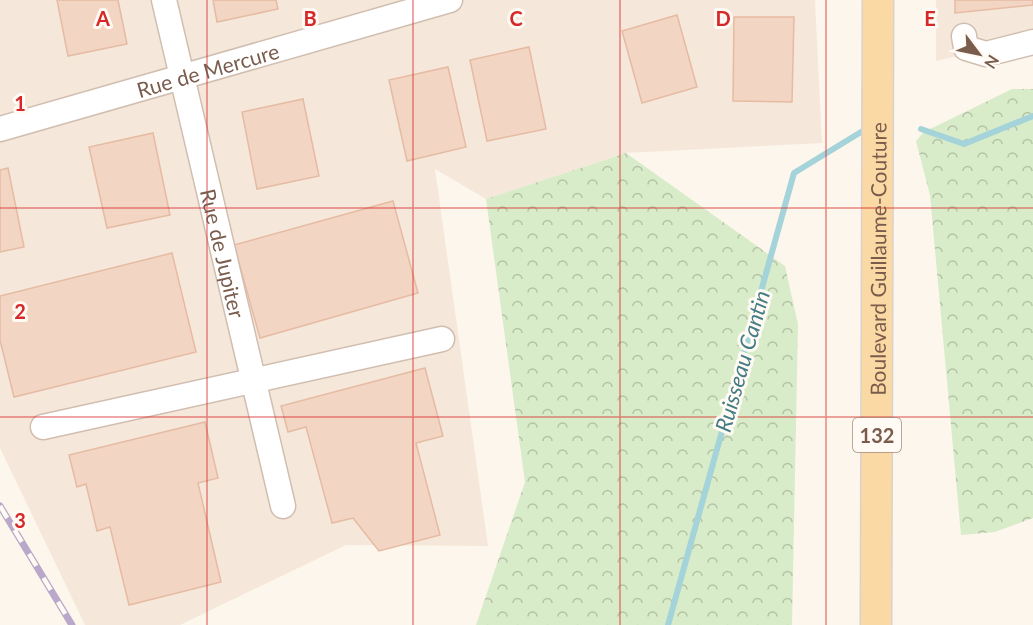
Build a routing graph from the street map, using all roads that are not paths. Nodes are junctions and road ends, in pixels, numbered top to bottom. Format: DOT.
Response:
graph roads {
  1 [pos="164,0"];
  2 [pos="450,0"];
  3 [pos="879,0"];
  4 [pos="964,36"];
  5 [pos="1033,42"];
  6 [pos="182,76"];
  7 [pos="0,129"];
  8 [pos="442,339"];
  9 [pos="254,381"];
  10 [pos="43,427"];
  11 [pos="283,506"];
  12 [pos="876,625"];
  1 -- 6 [label="street, Rue de Jupiter"];
  2 -- 6 [label="street, Rue de Mercure"];
  3 -- 12 [label="main road, Boulevard Guillaume-Couture / 132"];
  4 -- 5 [label="street"];
  6 -- 7 [label="street, Rue de Mercure"];
  6 -- 9 [label="street, Rue de Jupiter"];
  8 -- 9 [label="street"];
  9 -- 10 [label="street"];
  9 -- 11 [label="street, Rue de Jupiter"];
}
